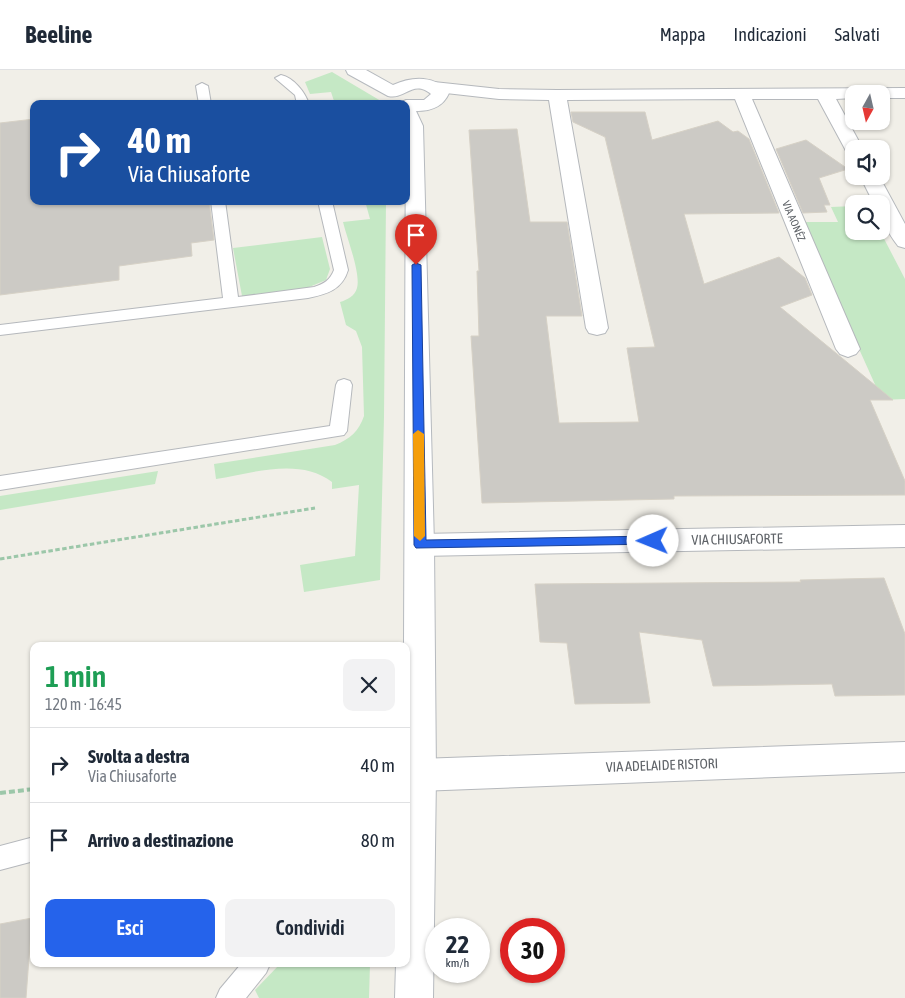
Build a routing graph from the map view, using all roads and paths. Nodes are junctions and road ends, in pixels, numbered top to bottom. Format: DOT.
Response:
graph roads {
  1 [pos="354,70"];
  2 [pos="407,70"];
  3 [pos="281,78"];
  4 [pos="202,86"];
  5 [pos="432,93"];
  6 [pos="824,93"];
  7 [pos="905,93"];
  8 [pos="741,94"];
  9 [pos="557,95"];
  10 [pos="204,100"];
  11 [pos="302,100"];
  12 [pos="395,100"];
  13 [pos="405,100"];
  14 [pos="410,108"];
  15 [pos="849,140"];
  16 [pos="874,185"];
  17 [pos="219,205"];
  18 [pos="327,205"];
  19 [pos="408,205"];
  20 [pos="905,242"];
  21 [pos="231,301"];
  22 [pos="597,328"];
  23 [pos="0,330"];
  24 [pos="848,349"];
  25 [pos="344,385"];
  26 [pos="0,483"];
  27 [pos="315,508"];
  28 [pos="905,536"];
  29 [pos="420,545"];
  30 [pos="0,559"];
  31 [pos="414,756"];
  32 [pos="905,757"];
  33 [pos="30,789"];
  34 [pos="0,793"];
  35 [pos="410,832"];
  36 [pos="30,850"];
  37 [pos="30,856"];
  38 [pos="0,858"];
  39 [pos="255,967"];
  40 [pos="229,998"];
  41 [pos="414,998"];
  1 -- 12 [label="street"];
  2 -- 5 [label="street"];
  3 -- 11 [label="lane"];
  4 -- 10 [label="lane"];
  5 -- 9 [label="street"];
  5 -- 13 [label="street"];
  5 -- 14 [label="street"];
  6 -- 7 [label="street"];
  6 -- 8 [label="street"];
  6 -- 15 [label="street"];
  8 -- 9 [label="street"];
  8 -- 24 [label="street, VIA AONÊZ"];
  9 -- 22 [label="street"];
  16 -- 20 [label="street"];
  17 -- 21 [label="lane"];
  18 -- 21 [label="lane"];
  19 -- 29 [label="street"];
  21 -- 23 [label="lane"];
  25 -- 26 [label="lane"];
  27 -- 30 [label="path"];
  28 -- 29 [label="street, VIA CHIUSAFORTE"];
  29 -- 31 [label="street"];
  31 -- 32 [label="street, VIA ADELAIDE RISTORI"];
  31 -- 35 [label="street"];
  33 -- 34 [label="path"];
  35 -- 41 [label="street"];
  36 -- 38 [label="lane"];
  37 -- 38 [label="lane"];
  39 -- 40 [label="lane"];
}
